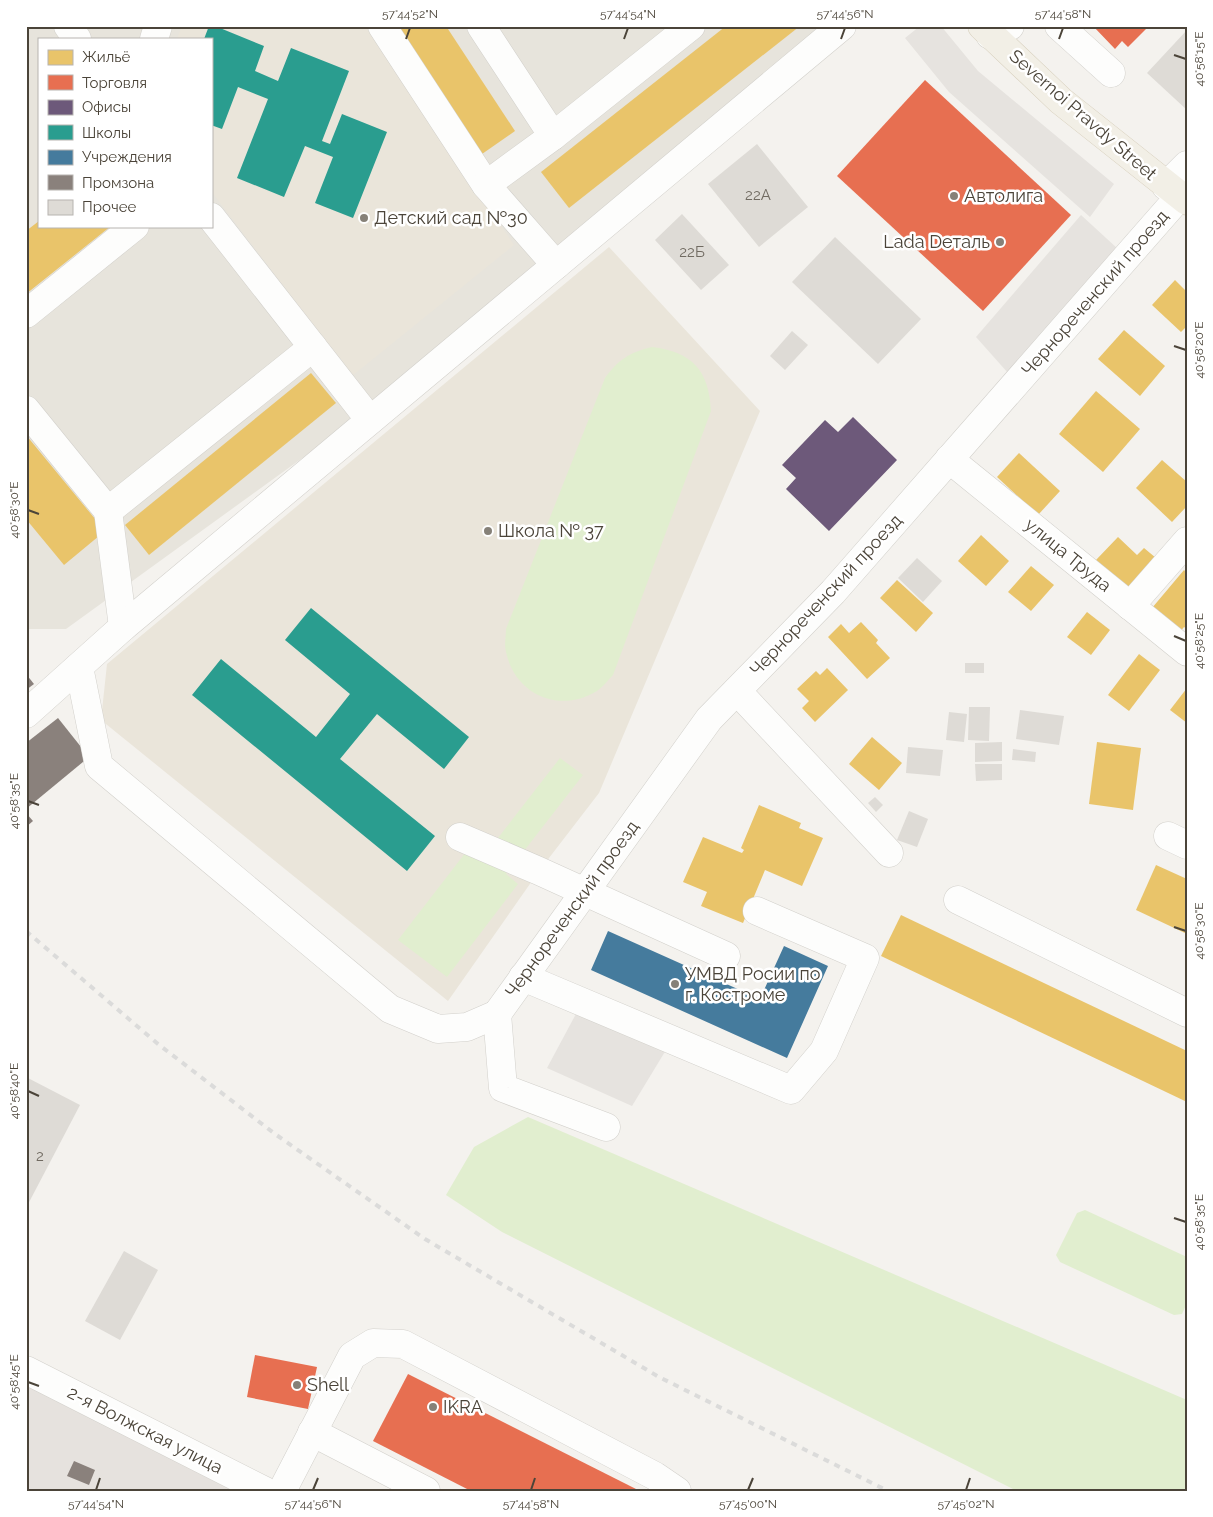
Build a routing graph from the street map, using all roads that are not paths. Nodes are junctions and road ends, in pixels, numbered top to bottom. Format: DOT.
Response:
graph roads {
  1 [pos="68,26"];
  2 [pos="158,26"];
  3 [pos="382,26"];
  4 [pos="481,26"];
  5 [pos="691,26"];
  6 [pos="842,26"];
  7 [pos="1059,26"];
  8 [pos="994,29"];
  9 [pos="76,38"];
  10 [pos="154,38"];
  11 [pos="1111,73"];
  12 [pos="554,136"];
  13 [pos="1187,165"];
  14 [pos="486,185"];
  15 [pos="1177,194"];
  16 [pos="212,218"];
  17 [pos="133,228"];
  18 [pos="556,265"];
  19 [pos="26,314"];
  20 [pos="313,347"];
  21 [pos="26,410"];
  22 [pos="370,420"];
  23 [pos="949,459"];
  24 [pos="108,511"];
  25 [pos="1187,541"];
  26 [pos="1130,606"];
  27 [pos="124,627"];
  28 [pos="1187,652"];
  29 [pos="79,667"];
  30 [pos="737,691"];
  31 [pos="26,714"];
  32 [pos="460,837"];
  33 [pos="890,853"];
  34 [pos="585,892"];
  35 [pos="958,900"];
  36 [pos="757,911"];
  37 [pos="726,956"];
  38 [pos="523,977"];
  39 [pos="1187,1013"];
  40 [pos="497,1014"];
  41 [pos="606,1127"];
  42 [pos="26,1370"];
  43 [pos="312,1432"];
  44 [pos="265,1491"];
  45 [pos="282,1491"];
  46 [pos="426,1491"];
  47 [pos="677,1491"];
  1 -- 9 [label="street"];
  2 -- 10 [label="street"];
  3 -- 14 [label="street"];
  4 -- 12 [label="street"];
  5 -- 12 [label="street"];
  6 -- 18 [label="street"];
  7 -- 11 [label="street"];
  8 -- 15 [label="main road, Severnoi Pravdy Street"];
  12 -- 14 [label="street"];
  13 -- 15 [label="street, Чернореченский проезд"];
  14 -- 18 [label="street"];
  15 -- 23 [label="street, Чернореченский проезд"];
  16 -- 20 [label="street"];
  17 -- 19 [label="street"];
  18 -- 22 [label="street"];
  20 -- 22 [label="street"];
  20 -- 24 [label="street"];
  21 -- 24 [label="street"];
  22 -- 27 [label="street"];
  23 -- 26 [label="street, улица Труда"];
  23 -- 30 [label="street, Чернореченский проезд"];
  24 -- 27 [label="street"];
  25 -- 26 [label="street"];
  26 -- 28 [label="street, улица Труда"];
  27 -- 29 [label="street"];
  29 -- 31 [label="street"];
  29 -- 40 [label="street"];
  30 -- 33 [label="street"];
  30 -- 34 [label="street, Чернореченский проезд"];
  32 -- 34 [label="street"];
  34 -- 37 [label="street"];
  34 -- 38 [label="street, Чернореченский проезд"];
  35 -- 39 [label="street"];
  36 -- 38 [label="street"];
  38 -- 40 [label="street, Чернореченский проезд"];
  40 -- 41 [label="street"];
  42 -- 44 [label="street, 2-я Волжская улица"];
  43 -- 45 [label="street"];
  43 -- 46 [label="street"];
  43 -- 47 [label="street"];
}
